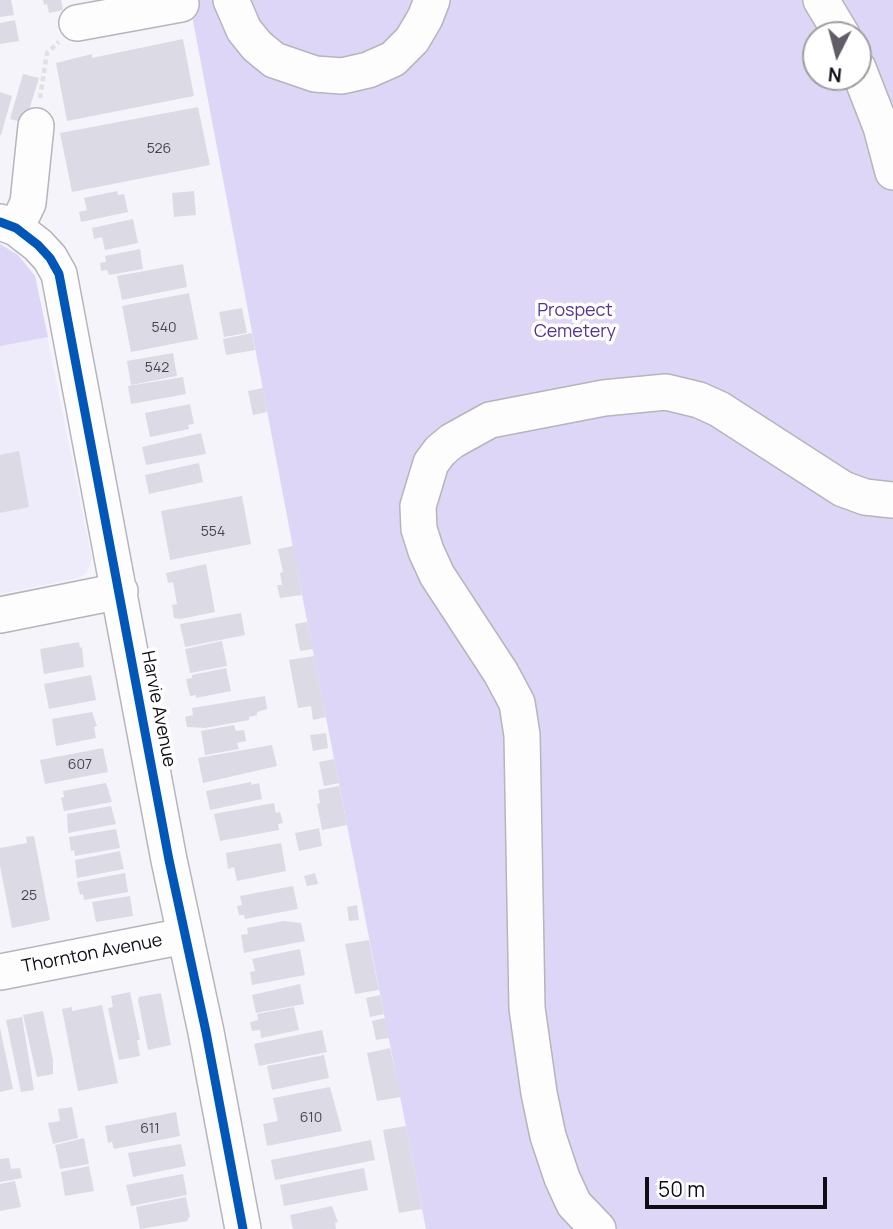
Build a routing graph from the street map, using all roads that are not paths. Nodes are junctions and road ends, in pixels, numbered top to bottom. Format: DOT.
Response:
graph roads {
  1 [pos="180,0"];
  2 [pos="231,0"];
  3 [pos="432,0"];
  4 [pos="821,0"];
  5 [pos="834,21"];
  6 [pos="78,23"];
  7 [pos="867,91"];
  8 [pos="36,126"];
  9 [pos="893,172"];
  10 [pos="8,225"];
  11 [pos="893,500"];
  12 [pos="120,591"];
  13 [pos="0,615"];
  14 [pos="184,936"];
  15 [pos="0,972"];
  16 [pos="243,1229"];
  17 [pos="598,1229"];
  1 -- 6 [label="street"];
  2 -- 3 [label="street"];
  4 -- 5 [label="street"];
  7 -- 9 [label="street"];
  8 -- 10 [label="street"];
  10 -- 12 [label="street, Harvie Avenue"];
  11 -- 17 [label="street"];
  12 -- 13 [label="street"];
  12 -- 14 [label="street, Harvie Avenue"];
  14 -- 15 [label="street, Thornton Avenue"];
  14 -- 16 [label="street, Harvie Avenue"];
}
